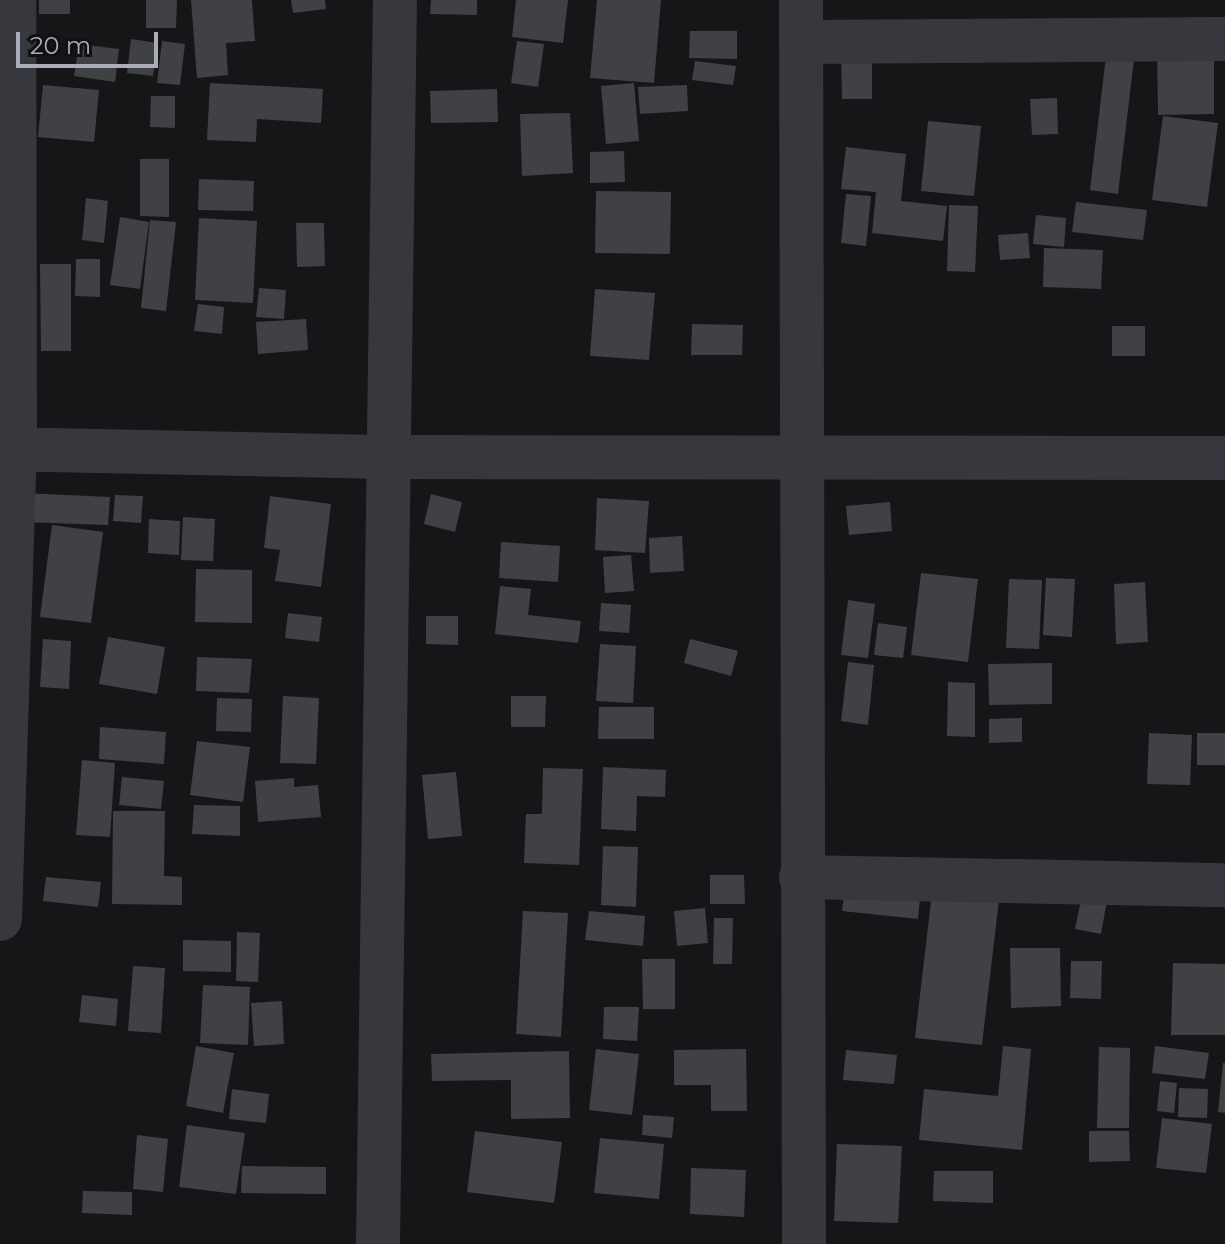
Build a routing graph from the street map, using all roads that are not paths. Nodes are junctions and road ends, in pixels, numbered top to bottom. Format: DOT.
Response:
graph roads {
  1 [pos="14,0"];
  2 [pos="395,0"];
  3 [pos="801,21"];
  4 [pos="1225,39"];
  5 [pos="8,449"];
  6 [pos="388,457"];
  7 [pos="799,457"];
  8 [pos="1225,458"];
  9 [pos="801,877"];
  10 [pos="1225,885"];
  11 [pos="0,919"];
  12 [pos="378,1244"];
  13 [pos="804,1244"];
  1 -- 5 [label="street"];
  2 -- 6 [label="street"];
  3 -- 4 [label="street"];
  3 -- 7 [label="street"];
  5 -- 6 [label="street"];
  5 -- 11 [label="street"];
  6 -- 7 [label="street"];
  6 -- 12 [label="street"];
  7 -- 8 [label="street"];
  7 -- 9 [label="street"];
  9 -- 10 [label="street"];
  9 -- 13 [label="street"];
}
